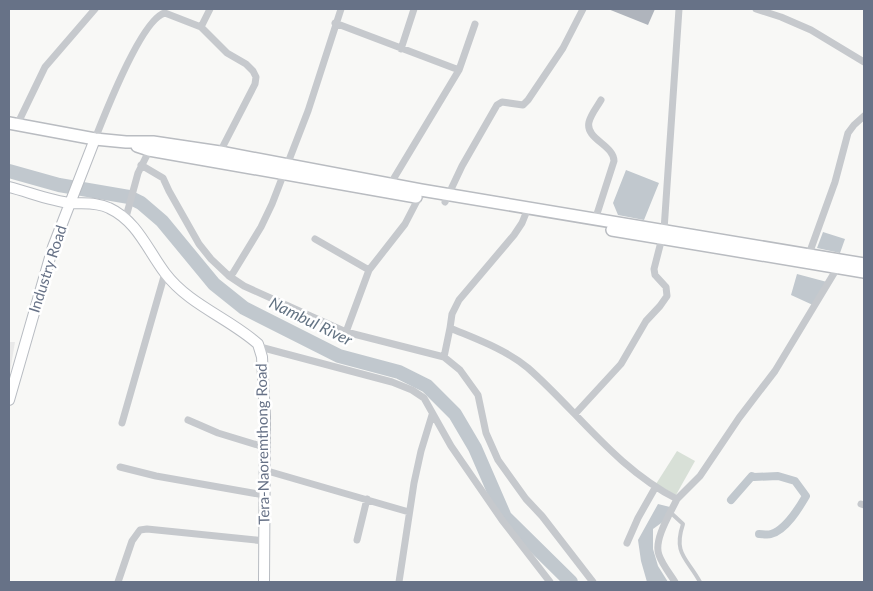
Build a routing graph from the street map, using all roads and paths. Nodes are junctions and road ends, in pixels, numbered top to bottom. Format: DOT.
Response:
graph roads {
  1 [pos="95,9"];
  2 [pos="210,9"];
  3 [pos="341,9"];
  4 [pos="414,9"];
  5 [pos="584,9"];
  6 [pos="679,9"];
  7 [pos="756,9"];
  8 [pos="336,23"];
  9 [pos="475,24"];
  10 [pos="201,27"];
  11 [pos="401,49"];
  12 [pos="864,62"];
  13 [pos="459,70"];
  14 [pos="601,100"];
  15 [pos="864,116"];
  16 [pos="13,124"];
  17 [pos="95,139"];
  18 [pos="151,146"];
  19 [pos="220,152"];
  20 [pos="139,169"];
  21 [pos="284,169"];
  22 [pos="391,184"];
  23 [pos="9,187"];
  24 [pos="419,197"];
  25 [pos="447,198"];
  26 [pos="72,199"];
  27 [pos="527,212"];
  28 [pos="126,217"];
  29 [pos="595,220"];
  30 [pos="663,234"];
  31 [pos="315,239"];
  32 [pos="809,254"];
  33 [pos="840,264"];
  34 [pos="864,264"];
  35 [pos="369,270"];
  36 [pos="864,272"];
  37 [pos="165,273"];
  38 [pos="229,276"];
  39 [pos="450,328"];
  40 [pos="346,332"];
  41 [pos="260,347"];
  42 [pos="444,357"];
  43 [pos="9,400"];
  44 [pos="575,414"];
  45 [pos="432,415"];
  46 [pos="188,420"];
  47 [pos="122,423"];
  48 [pos="264,447"];
  49 [pos="120,467"];
  50 [pos="264,470"];
  51 [pos="656,488"];
  52 [pos="264,495"];
  53 [pos="367,499"];
  54 [pos="677,499"];
  55 [pos="409,512"];
  56 [pos="670,512"];
  57 [pos="357,540"];
  58 [pos="265,541"];
  59 [pos="627,543"];
  60 [pos="118,582"];
  61 [pos="264,582"];
  62 [pos="399,582"];
  63 [pos="550,582"];
  64 [pos="593,582"];
  65 [pos="675,582"];
  66 [pos="700,582"];
  1 -- 16 [label="street"];
  2 -- 10 [label="street"];
  3 -- 8 [label="street"];
  4 -- 11 [label="street"];
  5 -- 25 [label="street"];
  6 -- 30 [label="street"];
  7 -- 12 [label="street"];
  8 -- 11 [label="street"];
  8 -- 21 [label="street"];
  9 -- 13 [label="street"];
  10 -- 17 [label="street"];
  10 -- 19 [label="street"];
  11 -- 13 [label="street"];
  13 -- 22 [label="street"];
  14 -- 29 [label="street"];
  15 -- 32 [label="street"];
  16 -- 17 [label="main road"];
  17 -- 18 [label="main road"];
  17 -- 26 [label="street, Industry Road"];
  18 -- 19 [label="main road"];
  18 -- 20 [label="street"];
  18 -- 21 [label="main road"];
  19 -- 21 [label="main road"];
  20 -- 28 [label="street"];
  20 -- 38 [label="street"];
  21 -- 22 [label="main road"];
  21 -- 24 [label="main road"];
  21 -- 38 [label="street"];
  22 -- 25 [label="main road"];
  23 -- 26 [label="street, Tera-Naoremthong Road"];
  24 -- 25 [label="main road"];
  24 -- 35 [label="street"];
  25 -- 27 [label="main road"];
  26 -- 28 [label="street, Tera-Naoremthong Road"];
  26 -- 43 [label="street, Industry Road"];
  27 -- 29 [label="main road"];
  27 -- 30 [label="main road"];
  27 -- 39 [label="street"];
  28 -- 37 [label="street, Tera-Naoremthong Road"];
  29 -- 30 [label="main road"];
  30 -- 32 [label="main road"];
  30 -- 33 [label="main road"];
  30 -- 44 [label="street"];
  31 -- 35 [label="street"];
  32 -- 33 [label="main road"];
  33 -- 34 [label="main road"];
  33 -- 36 [label="main road"];
  33 -- 54 [label="street"];
  35 -- 40 [label="street"];
  37 -- 41 [label="street, Tera-Naoremthong Road"];
  37 -- 47 [label="street"];
  38 -- 40 [label="street"];
  39 -- 42 [label="street"];
  39 -- 44 [label="street"];
  40 -- 42 [label="street"];
  41 -- 45 [label="street"];
  41 -- 48 [label="street, Tera-Naoremthong Road"];
  42 -- 64 [label="street"];
  44 -- 51 [label="street"];
  45 -- 55 [label="street"];
  45 -- 63 [label="street"];
  46 -- 48 [label="street"];
  48 -- 50 [label="street, Tera-Naoremthong Road"];
  49 -- 52 [label="street"];
  50 -- 52 [label="street, Tera-Naoremthong Road"];
  50 -- 53 [label="street"];
  51 -- 54 [label="street"];
  51 -- 59 [label="street"];
  52 -- 58 [label="street, Tera-Naoremthong Road"];
  53 -- 55 [label="street"];
  53 -- 57 [label="street"];
  54 -- 56 [label="street"];
  55 -- 62 [label="street"];
  56 -- 65 [label="street"];
  56 -- 66 [label="lane"];
  58 -- 60 [label="street"];
  58 -- 61 [label="street, Tera-Naoremthong Road"];
}
